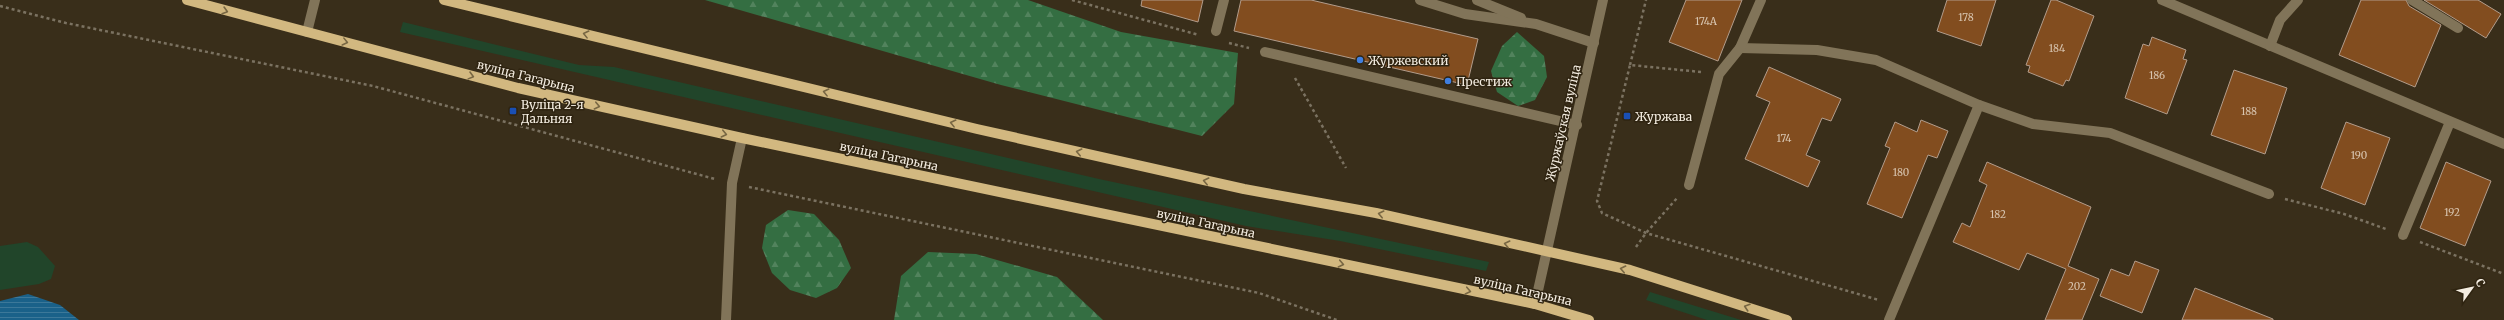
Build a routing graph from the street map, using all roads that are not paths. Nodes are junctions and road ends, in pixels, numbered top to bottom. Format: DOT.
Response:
graph roads {
  1 [pos="187,0"];
  2 [pos="315,0"];
  3 [pos="444,0"];
  4 [pos="1224,0"];
  5 [pos="1420,0"];
  6 [pos="1476,0"];
  7 [pos="1603,0"];
  8 [pos="1761,0"];
  9 [pos="2162,0"];
  10 [pos="2298,0"];
  11 [pos="2412,0"];
  12 [pos="1536,24"];
  13 [pos="2458,28"];
  14 [pos="1216,31"];
  15 [pos="307,32"];
  16 [pos="1594,43"];
  17 [pos="2270,46"];
  18 [pos="1740,48"];
  19 [pos="1265,52"];
  20 [pos="1979,105"];
  21 [pos="2450,122"];
  22 [pos="1577,125"];
  23 [pos="742,138"];
  24 [pos="2504,144"];
  25 [pos="1689,185"];
  26 [pos="2269,194"];
  27 [pos="2403,236"];
  28 [pos="1545,252"];
  29 [pos="1535,304"];
  30 [pos="726,320"];
  31 [pos="1589,320"];
  32 [pos="1787,320"];
  33 [pos="1889,320"];
  1 -- 15 [label="main road, вуліца Гагарына, one-way"];
  2 -- 15 [label="street"];
  28 -- 3 [label="main road, one-way"];
  4 -- 14 [label="street"];
  5 -- 12 [label="street"];
  6 -- 12 [label="street"];
  7 -- 16 [label="street, Журжаўская вуліца"];
  8 -- 18 [label="street"];
  9 -- 17 [label="street"];
  10 -- 17 [label="street"];
  11 -- 13 [label="street"];
  12 -- 16 [label="street"];
  15 -- 23 [label="main road, вуліца Гагарына, one-way"];
  16 -- 22 [label="street, Журжаўская вуліца"];
  17 -- 21 [label="street"];
  18 -- 20 [label="street"];
  18 -- 25 [label="street"];
  19 -- 22 [label="street"];
  20 -- 26 [label="street"];
  20 -- 33 [label="street"];
  21 -- 24 [label="street"];
  21 -- 27 [label="street"];
  22 -- 28 [label="street, Журжаўская вуліца"];
  23 -- 29 [label="main road, вуліца Гагарына, one-way"];
  23 -- 30 [label="street"];
  28 -- 29 [label="street, Журжаўская вуліца"];
  32 -- 28 [label="main road, one-way"];
  29 -- 31 [label="main road, вуліца Гагарына"];
}
